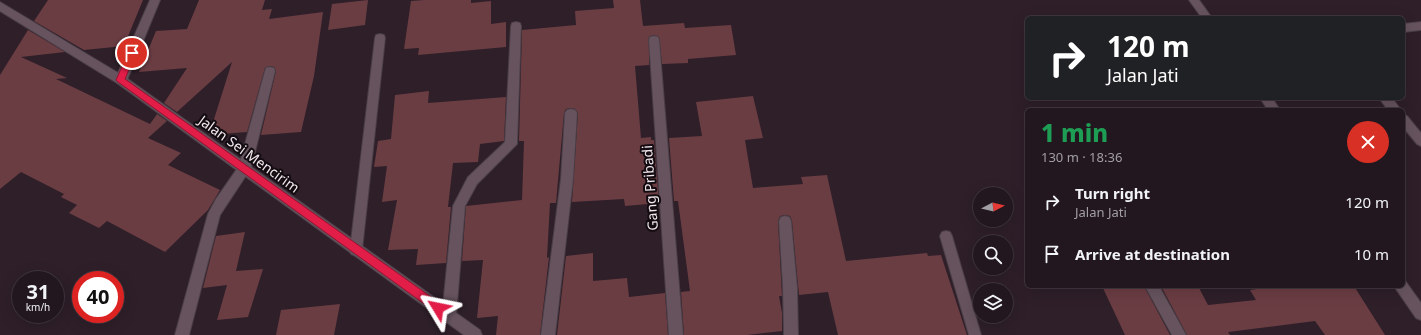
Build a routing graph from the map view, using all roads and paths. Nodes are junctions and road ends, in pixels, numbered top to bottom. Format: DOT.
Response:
graph roads {
  1 [pos="155,0"];
  2 [pos="1194,0"];
  3 [pos="0,6"];
  4 [pos="1206,16"];
  5 [pos="516,26"];
  6 [pos="1421,26"];
  7 [pos="1405,28"];
  8 [pos="380,38"];
  9 [pos="654,40"];
  10 [pos="270,70"];
  11 [pos="121,80"];
  12 [pos="1387,100"];
  13 [pos="1393,108"];
  14 [pos="571,114"];
  15 [pos="1405,121"];
  16 [pos="1421,141"];
  17 [pos="245,168"];
  18 [pos="785,221"];
  19 [pos="946,236"];
  20 [pos="356,250"];
  21 [pos="1153,288"];
  22 [pos="1402,288"];
  23 [pos="1421,314"];
  24 [pos="449,316"];
  25 [pos="182,335"];
  26 [pos="475,335"];
  27 [pos="548,335"];
  28 [pos="676,335"];
  29 [pos="791,335"];
  30 [pos="975,335"];
  31 [pos="1178,335"];
  1 -- 11 [label="street"];
  2 -- 4 [label="street"];
  3 -- 11 [label="street, Jalan Sei Mencirim"];
  5 -- 24 [label="street"];
  6 -- 7 [label="street"];
  8 -- 20 [label="street"];
  9 -- 28 [label="street, Gang Pribadi"];
  10 -- 17 [label="street"];
  11 -- 17 [label="street, Jalan Sei Mencirim"];
  12 -- 13 [label="street"];
  14 -- 27 [label="street"];
  15 -- 16 [label="street"];
  17 -- 20 [label="street, Jalan Sei Mencirim"];
  17 -- 25 [label="street"];
  18 -- 29 [label="street"];
  19 -- 30 [label="lane"];
  20 -- 24 [label="street, Jalan Sei Mencirim"];
  21 -- 31 [label="street"];
  22 -- 23 [label="street"];
  24 -- 26 [label="street, Jalan Sei Mencirim"];
}
